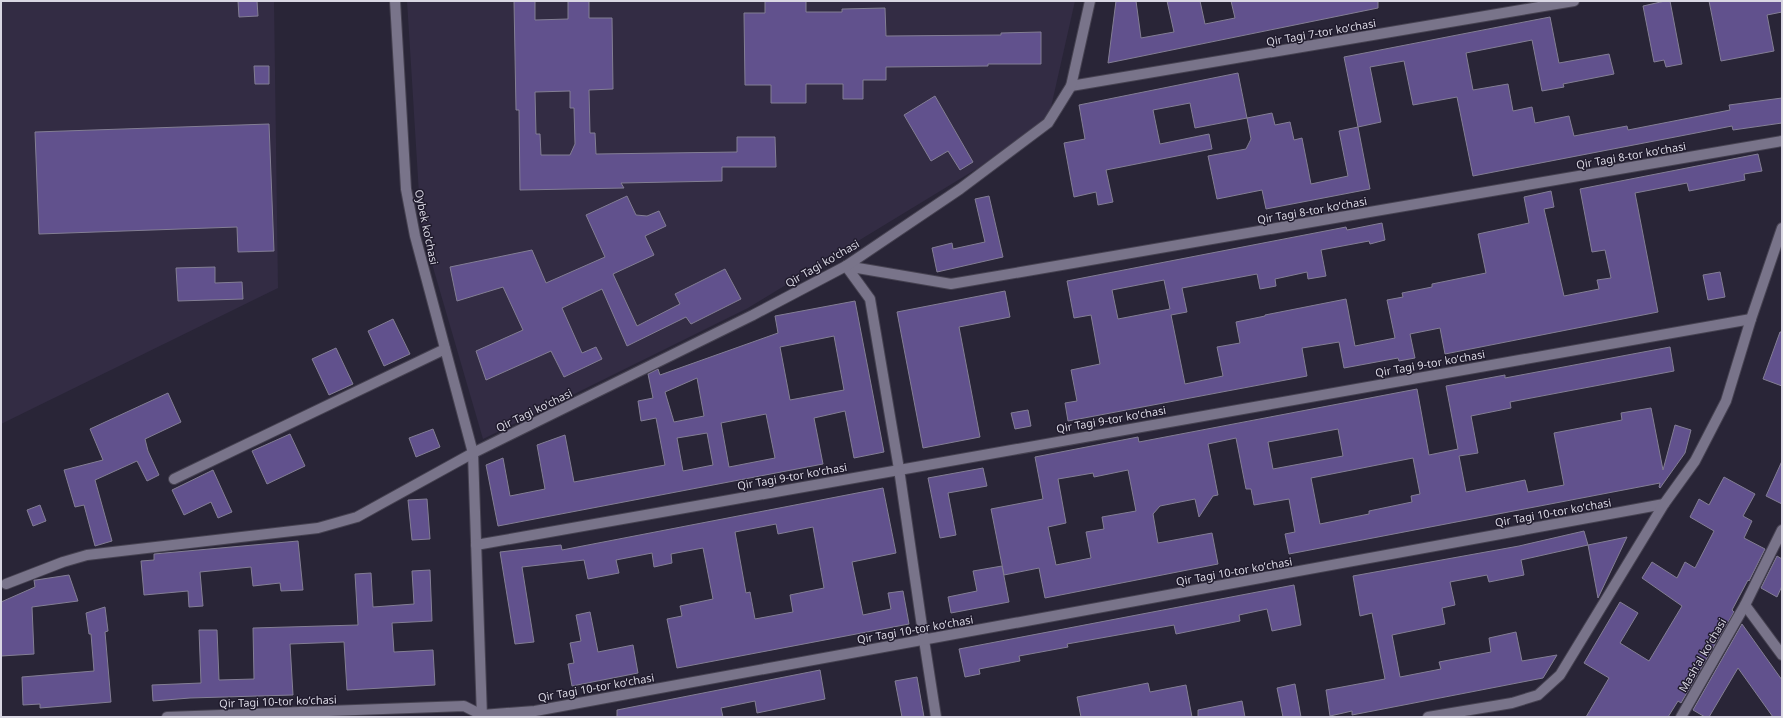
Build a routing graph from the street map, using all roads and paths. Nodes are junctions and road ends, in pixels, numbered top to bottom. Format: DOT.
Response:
graph roads {
  1 [pos="396,1"];
  2 [pos="1090,1"];
  3 [pos="1574,1"];
  4 [pos="1071,86"];
  5 [pos="1782,141"];
  6 [pos="1782,228"];
  7 [pos="846,266"];
  8 [pos="1751,319"];
  9 [pos="445,349"];
  10 [pos="473,453"];
  11 [pos="899,469"];
  12 [pos="174,479"];
  13 [pos="1664,504"];
  14 [pos="1782,530"];
  15 [pos="476,545"];
  16 [pos="6,584"];
  17 [pos="1745,605"];
  18 [pos="924,640"];
  19 [pos="1782,655"];
  20 [pos="482,716"];
  21 [pos="167,717"];
  22 [pos="936,717"];
  23 [pos="1428,717"];
  24 [pos="1681,717"];
  1 -- 9 [label="street, Oybek ko'chasi"];
  2 -- 4 [label="street, Qir Tagi ko'chasi"];
  3 -- 4 [label="street, Qir Tagi 7-tor koʼchasi"];
  4 -- 7 [label="street, Qir Tagi ko'chasi"];
  5 -- 7 [label="street, Qir Tagi 8-tor koʼchasi"];
  6 -- 8 [label="street"];
  7 -- 10 [label="street, Qir Tagi ko'chasi"];
  7 -- 11 [label="street"];
  8 -- 11 [label="street, Qir Tagi 9-tor koʼchasi"];
  8 -- 13 [label="street"];
  9 -- 10 [label="street, Oybek ko'chasi"];
  9 -- 12 [label="street"];
  10 -- 15 [label="street, Oybek ko'chasi"];
  10 -- 16 [label="street, Qir Tagi ko'chasi"];
  11 -- 15 [label="street, Qir Tagi 9-tor koʼchasi"];
  11 -- 18 [label="street"];
  13 -- 18 [label="street, Qir Tagi 10-tor koʼchasi"];
  13 -- 23 [label="street"];
  14 -- 17 [label="street, Mashʻal koʻchasi"];
  15 -- 20 [label="street, Oybek ko'chasi"];
  17 -- 19 [label="street"];
  17 -- 24 [label="street, Mashʻal koʻchasi"];
  18 -- 20 [label="street, Qir Tagi 10-tor koʼchasi"];
  18 -- 22 [label="street"];
  20 -- 21 [label="street, Qir Tagi 10-tor koʼchasi"];
}
